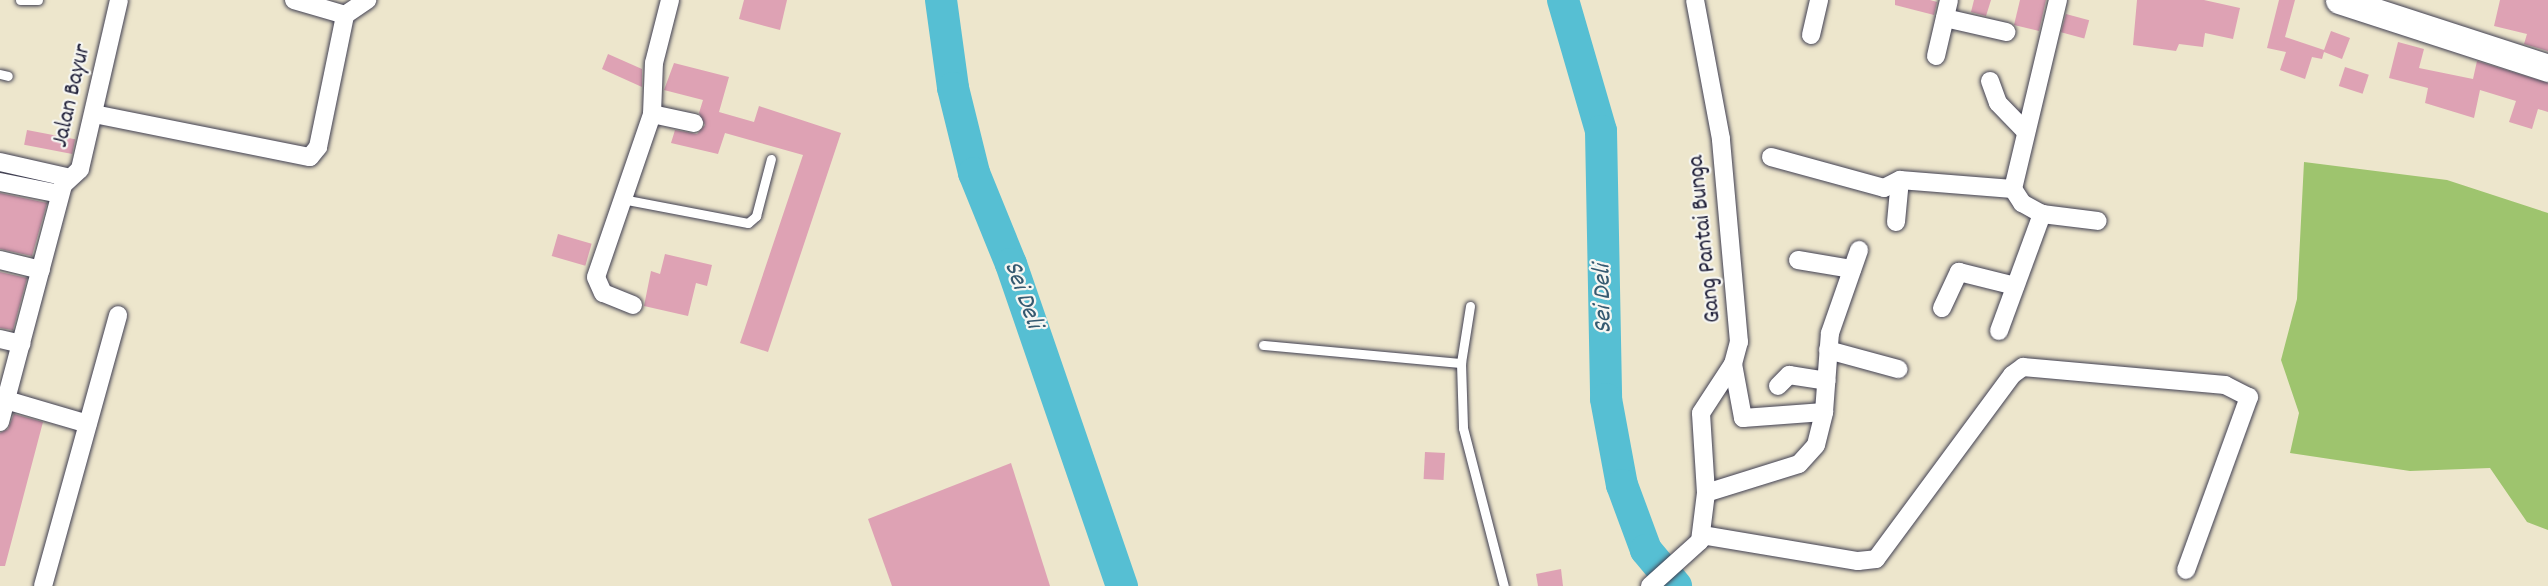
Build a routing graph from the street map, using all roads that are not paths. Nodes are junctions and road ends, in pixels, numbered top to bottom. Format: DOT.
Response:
graph roads {
  1 [pos="20,0"];
  2 [pos="38,0"];
  3 [pos="119,0"];
  4 [pos="294,0"];
  5 [pos="367,0"];
  6 [pos="670,0"];
  7 [pos="1695,0"];
  8 [pos="1819,0"];
  9 [pos="1949,0"];
  10 [pos="2058,0"];
  11 [pos="2339,0"];
  12 [pos="2392,8"];
  13 [pos="345,15"];
  14 [pos="1945,18"];
  15 [pos="2006,32"];
  16 [pos="1811,35"];
  17 [pos="1936,56"];
  18 [pos="2548,68"];
  19 [pos="1990,81"];
  20 [pos="94,114"];
  21 [pos="652,114"];
  22 [pos="694,123"];
  23 [pos="2024,130"];
  24 [pos="1771,158"];
  25 [pos="771,159"];
  26 [pos="0,162"];
  27 [pos="1900,180"];
  28 [pos="0,182"];
  29 [pos="63,186"];
  30 [pos="2013,189"];
  31 [pos="622,199"];
  32 [pos="2042,214"];
  33 [pos="2098,221"];
  34 [pos="1896,222"];
  35 [pos="1859,250"];
  36 [pos="0,260"];
  37 [pos="1798,260"];
  38 [pos="1852,269"];
  39 [pos="40,270"];
  40 [pos="2015,286"];
  41 [pos="633,305"];
  42 [pos="1470,306"];
  43 [pos="1942,308"];
  44 [pos="118,315"];
  45 [pos="1999,331"];
  46 [pos="0,339"];
  47 [pos="21,344"];
  48 [pos="1263,345"];
  49 [pos="1828,350"];
  50 [pos="1461,363"];
  51 [pos="1733,364"];
  52 [pos="1898,369"];
  53 [pos="1827,381"];
  54 [pos="1778,386"];
  55 [pos="6,400"];
  56 [pos="1824,412"];
  57 [pos="0,420"];
  58 [pos="88,424"];
  59 [pos="1706,493"];
  60 [pos="1702,535"];
  61 [pos="2186,570"];
  62 [pos="43,586"];
  63 [pos="1504,586"];
  64 [pos="1650,586"];
  1 -- 2 [label="lane"];
  3 -- 20 [label="street, Jalan Bayur"];
  4 -- 13 [label="street"];
  5 -- 13 [label="street"];
  6 -- 21 [label="street"];
  7 -- 51 [label="street, Gang Pantai Bunga"];
  8 -- 16 [label="street"];
  9 -- 14 [label="street"];
  10 -- 23 [label="street"];
  11 -- 12 [label="main road"];
  12 -- 18 [label="main road"];
  13 -- 20 [label="street"];
  14 -- 15 [label="street"];
  14 -- 17 [label="street"];
  19 -- 23 [label="street"];
  20 -- 29 [label="street, Jalan Bayur"];
  21 -- 22 [label="street"];
  21 -- 31 [label="street"];
  23 -- 30 [label="street"];
  24 -- 27 [label="street"];
  25 -- 31 [label="lane"];
  26 -- 29 [label="street"];
  27 -- 30 [label="street"];
  27 -- 34 [label="street"];
  28 -- 29 [label="street"];
  29 -- 39 [label="street"];
  30 -- 32 [label="street"];
  31 -- 41 [label="street"];
  32 -- 33 [label="street"];
  32 -- 40 [label="street"];
  35 -- 38 [label="street"];
  36 -- 39 [label="street"];
  37 -- 38 [label="street"];
  38 -- 49 [label="street"];
  39 -- 47 [label="street"];
  40 -- 43 [label="street"];
  40 -- 45 [label="street"];
  42 -- 50 [label="lane"];
  44 -- 58 [label="street"];
  46 -- 47 [label="street"];
  47 -- 55 [label="street"];
  48 -- 50 [label="lane"];
  49 -- 52 [label="street"];
  49 -- 53 [label="street"];
  50 -- 63 [label="lane"];
  51 -- 56 [label="street"];
  51 -- 59 [label="street, Gang Pantai Bunga"];
  53 -- 54 [label="street"];
  53 -- 56 [label="street"];
  55 -- 57 [label="street"];
  55 -- 58 [label="street"];
  56 -- 59 [label="street"];
  58 -- 62 [label="street"];
  59 -- 60 [label="street, Gang Pantai Bunga"];
  60 -- 61 [label="street"];
  60 -- 64 [label="street"];
}
